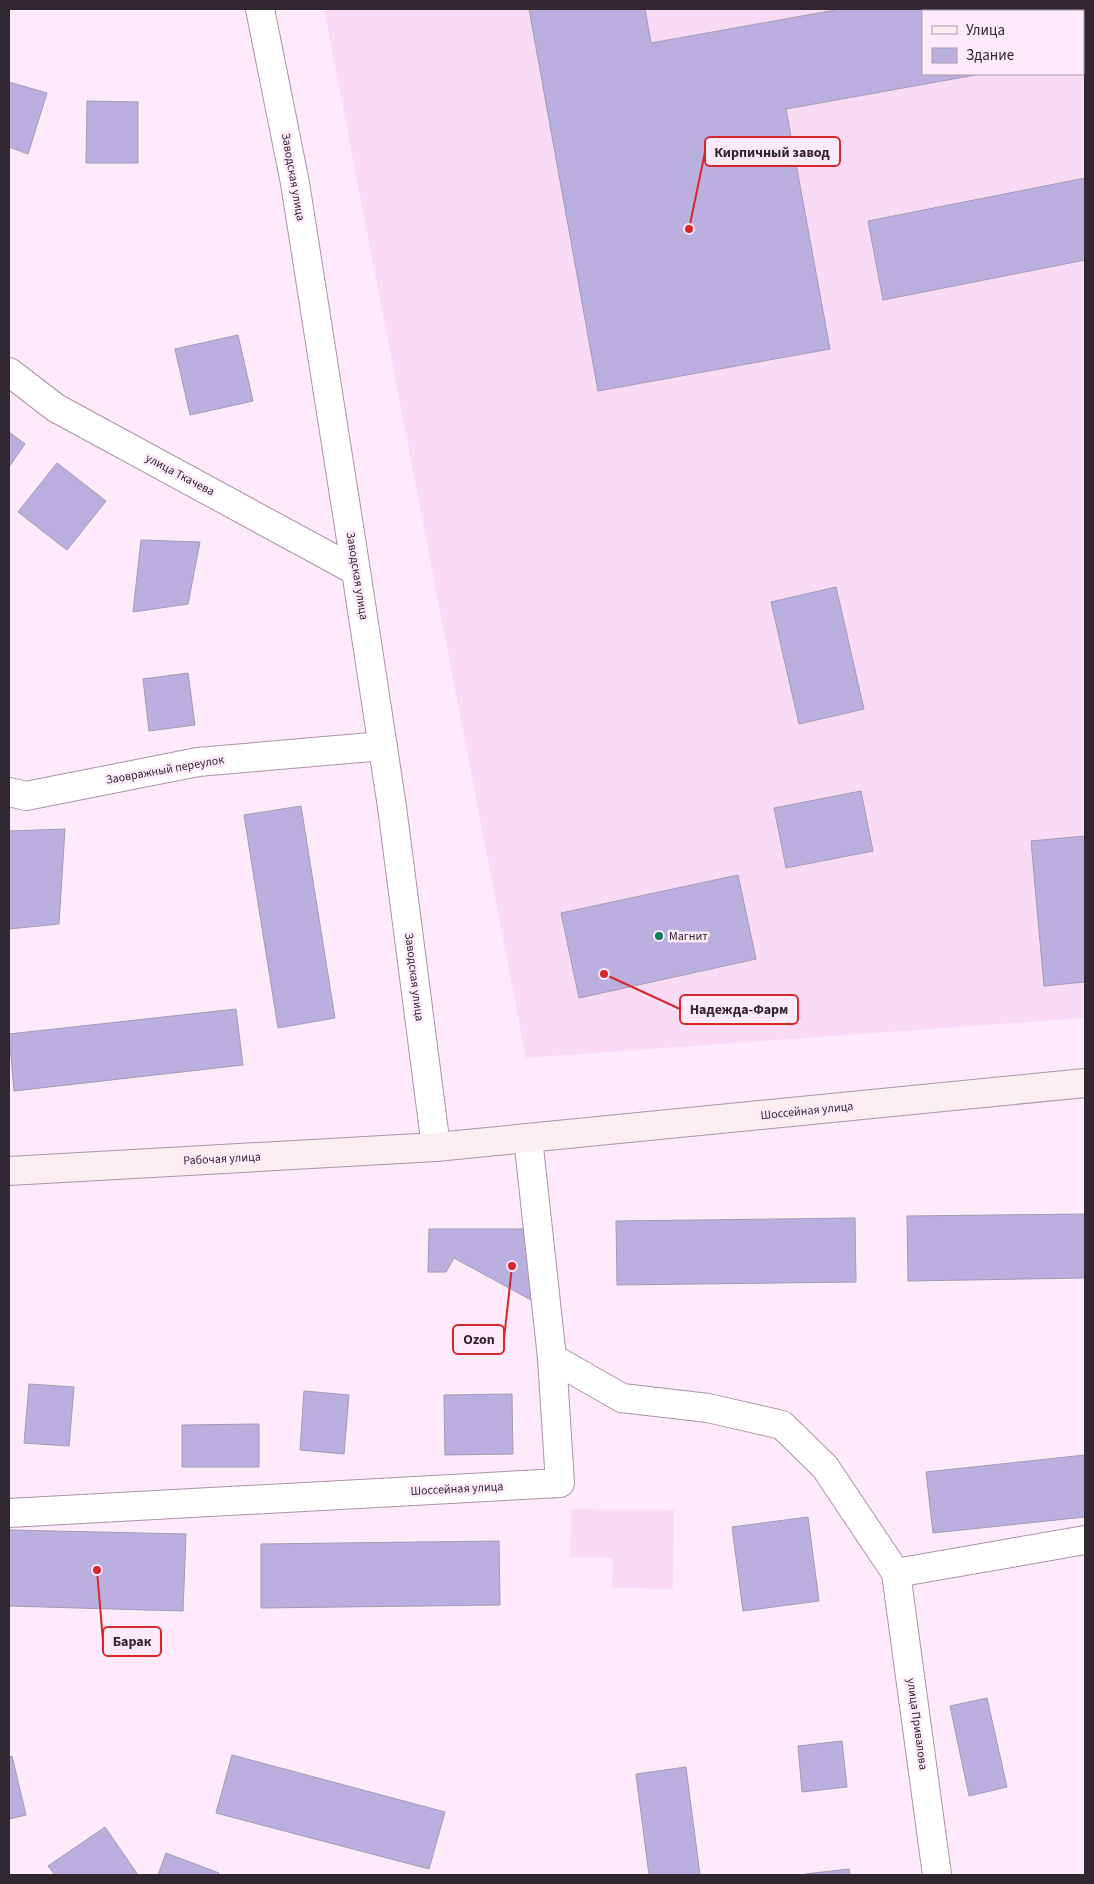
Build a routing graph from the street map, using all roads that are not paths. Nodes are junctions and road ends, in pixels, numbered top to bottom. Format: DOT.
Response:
graph roads {
  1 [pos="260,9"];
  2 [pos="9,372"];
  3 [pos="356,570"];
  4 [pos="383,746"];
  5 [pos="9,792"];
  6 [pos="1085,1083"];
  7 [pos="528,1138"];
  8 [pos="436,1147"];
  9 [pos="9,1171"];
  10 [pos="552,1358"];
  11 [pos="9,1513"];
  12 [pos="1085,1540"];
  13 [pos="896,1574"];
  14 [pos="937,1875"];
  1 -- 3 [label="street, Заводская улица"];
  2 -- 3 [label="street, улица Ткачева"];
  3 -- 4 [label="street, Заводская улица"];
  4 -- 5 [label="street, Заовражный переулок"];
  4 -- 8 [label="street, Заводская улица"];
  6 -- 7 [label="main road, Шоссейная улица"];
  7 -- 8 [label="main road, Шоссейная улица"];
  7 -- 10 [label="street, Шоссейная улица"];
  8 -- 9 [label="main road, Рабочая улица"];
  10 -- 11 [label="street, Шоссейная улица"];
  10 -- 13 [label="street"];
  12 -- 13 [label="street"];
  13 -- 14 [label="street, улица Привалова"];
}
